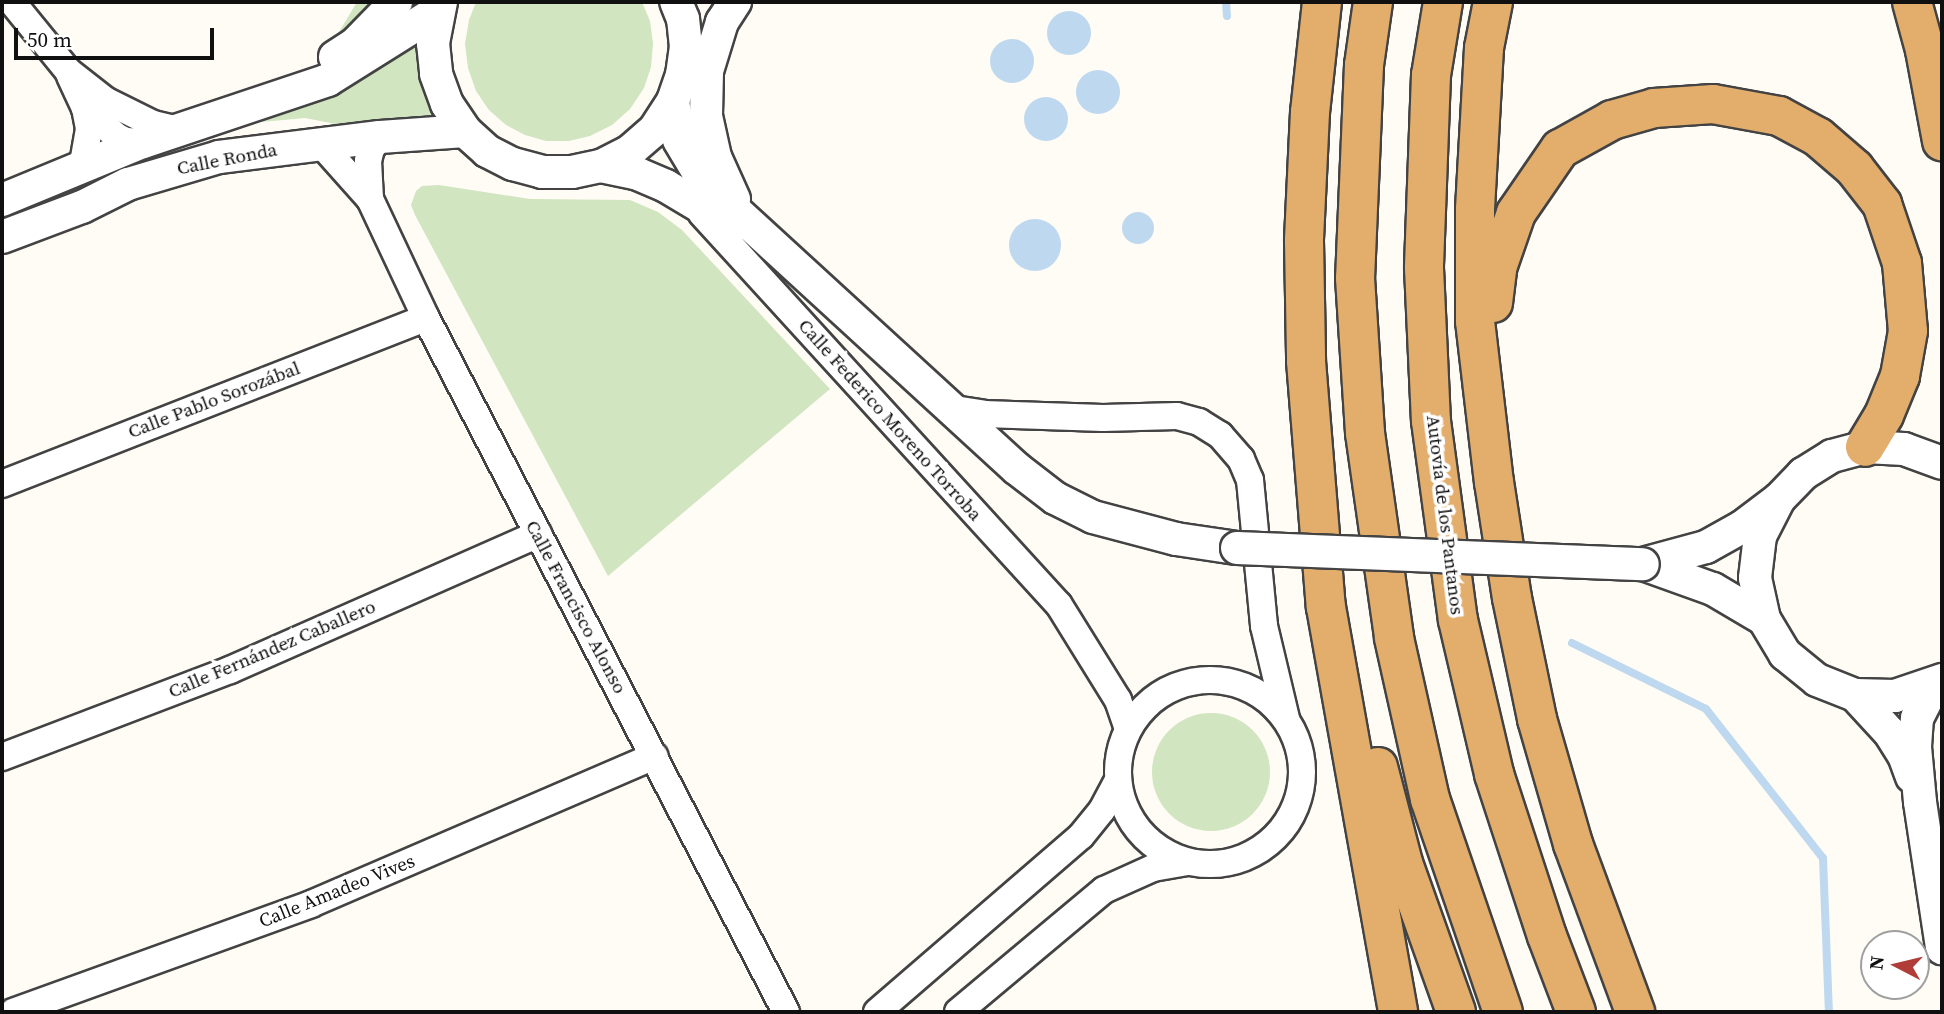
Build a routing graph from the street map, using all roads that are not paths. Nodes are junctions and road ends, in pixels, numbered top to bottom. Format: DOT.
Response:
graph roads {
  1 [pos="396,2"];
  2 [pos="735,2"];
  3 [pos="1322,2"];
  4 [pos="1373,2"];
  5 [pos="1443,2"];
  6 [pos="1493,2"];
  7 [pos="1912,2"];
  8 [pos="439,6"];
  9 [pos="683,8"];
  10 [pos="11,11"];
  11 [pos="68,71"];
  12 [pos="281,95"];
  13 [pos="673,102"];
  14 [pos="85,108"];
  15 [pos="178,130"];
  16 [pos="465,131"];
  17 [pos="380,137"];
  18 [pos="1942,141"];
  19 [pos="143,142"];
  20 [pos="321,144"];
  21 [pos="601,166"];
  22 [pos="82,167"];
  23 [pos="370,199"];
  24 [pos="2,200"];
  25 [pos="689,200"];
  26 [pos="738,210"];
  27 [pos="2,237"];
  28 [pos="788,260"];
  29 [pos="426,317"];
  30 [pos="1485,386"];
  31 [pos="948,408"];
  32 [pos="1866,447"];
  33 [pos="1942,463"];
  34 [pos="2,484"];
  35 [pos="1779,499"];
  36 [pos="1321,523"];
  37 [pos="538,534"];
  38 [pos="1643,564"];
  39 [pos="1764,619"];
  40 [pos="1938,682"];
  41 [pos="1855,695"];
  42 [pos="1286,718"];
  43 [pos="1128,730"];
  44 [pos="655,756"];
  45 [pos="2,757"];
  46 [pos="1118,780"];
  47 [pos="1920,802"];
  48 [pos="1186,862"];
  49 [pos="1942,948"];
  50 [pos="13,1012"];
  51 [pos="786,1012"];
  52 [pos="877,1012"];
  53 [pos="958,1012"];
  54 [pos="1398,1012"];
  55 [pos="1456,1012"];
  56 [pos="1503,1012"];
  57 [pos="1576,1012"];
  58 [pos="1635,1012"];
  1 -- 12 [label="street"];
  2 -- 26 [label="street"];
  3 -- 36 [label="highway"];
  4 -- 56 [label="highway"];
  5 -- 57 [label="highway, Autovía de los Pantanos"];
  6 -- 30 [label="highway"];
  7 -- 18 [label="highway"];
  8 -- 12 [label="street, Calle Ronda"];
  8 -- 16 [label="street"];
  9 -- 13 [label="street"];
  10 -- 11 [label="street"];
  11 -- 14 [label="street"];
  11 -- 15 [label="street"];
  12 -- 15 [label="street, Calle Ronda"];
  13 -- 21 [label="street"];
  13 -- 26 [label="street"];
  14 -- 19 [label="street"];
  14 -- 22 [label="street"];
  15 -- 19 [label="street, Calle Ronda"];
  16 -- 17 [label="street, Calle Ronda"];
  16 -- 21 [label="street"];
  17 -- 20 [label="street, Calle Ronda"];
  17 -- 23 [label="street, Calle Francisco Alonso"];
  19 -- 22 [label="street, Calle Ronda"];
  20 -- 23 [label="street, Calle Francisco Alonso"];
  20 -- 27 [label="street, Calle Ronda"];
  21 -- 25 [label="street, Calle Federico Moreno Torroba"];
  22 -- 24 [label="street, Calle Ronda"];
  23 -- 29 [label="street, Calle Francisco Alonso"];
  25 -- 28 [label="street"];
  25 -- 43 [label="street, Calle Federico Moreno Torroba"];
  26 -- 28 [label="street"];
  28 -- 31 [label="street"];
  29 -- 34 [label="street, Calle Pablo Sorozábal"];
  29 -- 37 [label="street, Calle Francisco Alonso"];
  30 -- 32 [label="highway"];
  30 -- 58 [label="highway"];
  31 -- 38 [label="street, bridge"];
  31 -- 42 [label="street"];
  32 -- 33 [label="street"];
  32 -- 35 [label="street"];
  35 -- 38 [label="street"];
  35 -- 39 [label="street"];
  36 -- 54 [label="highway"];
  36 -- 55 [label="highway"];
  37 -- 44 [label="street, Calle Francisco Alonso"];
  37 -- 45 [label="street, Calle Fernández Caballero"];
  38 -- 39 [label="street"];
  39 -- 41 [label="street"];
  40 -- 41 [label="street"];
  40 -- 47 [label="street"];
  41 -- 47 [label="street"];
  42 -- 43 [label="street"];
  42 -- 48 [label="street"];
  43 -- 46 [label="street"];
  44 -- 50 [label="street, Calle Amadeo Vives"];
  44 -- 51 [label="street, Calle Francisco Alonso"];
  46 -- 48 [label="street"];
  46 -- 52 [label="street"];
  47 -- 49 [label="street"];
  48 -- 53 [label="street"];
}
